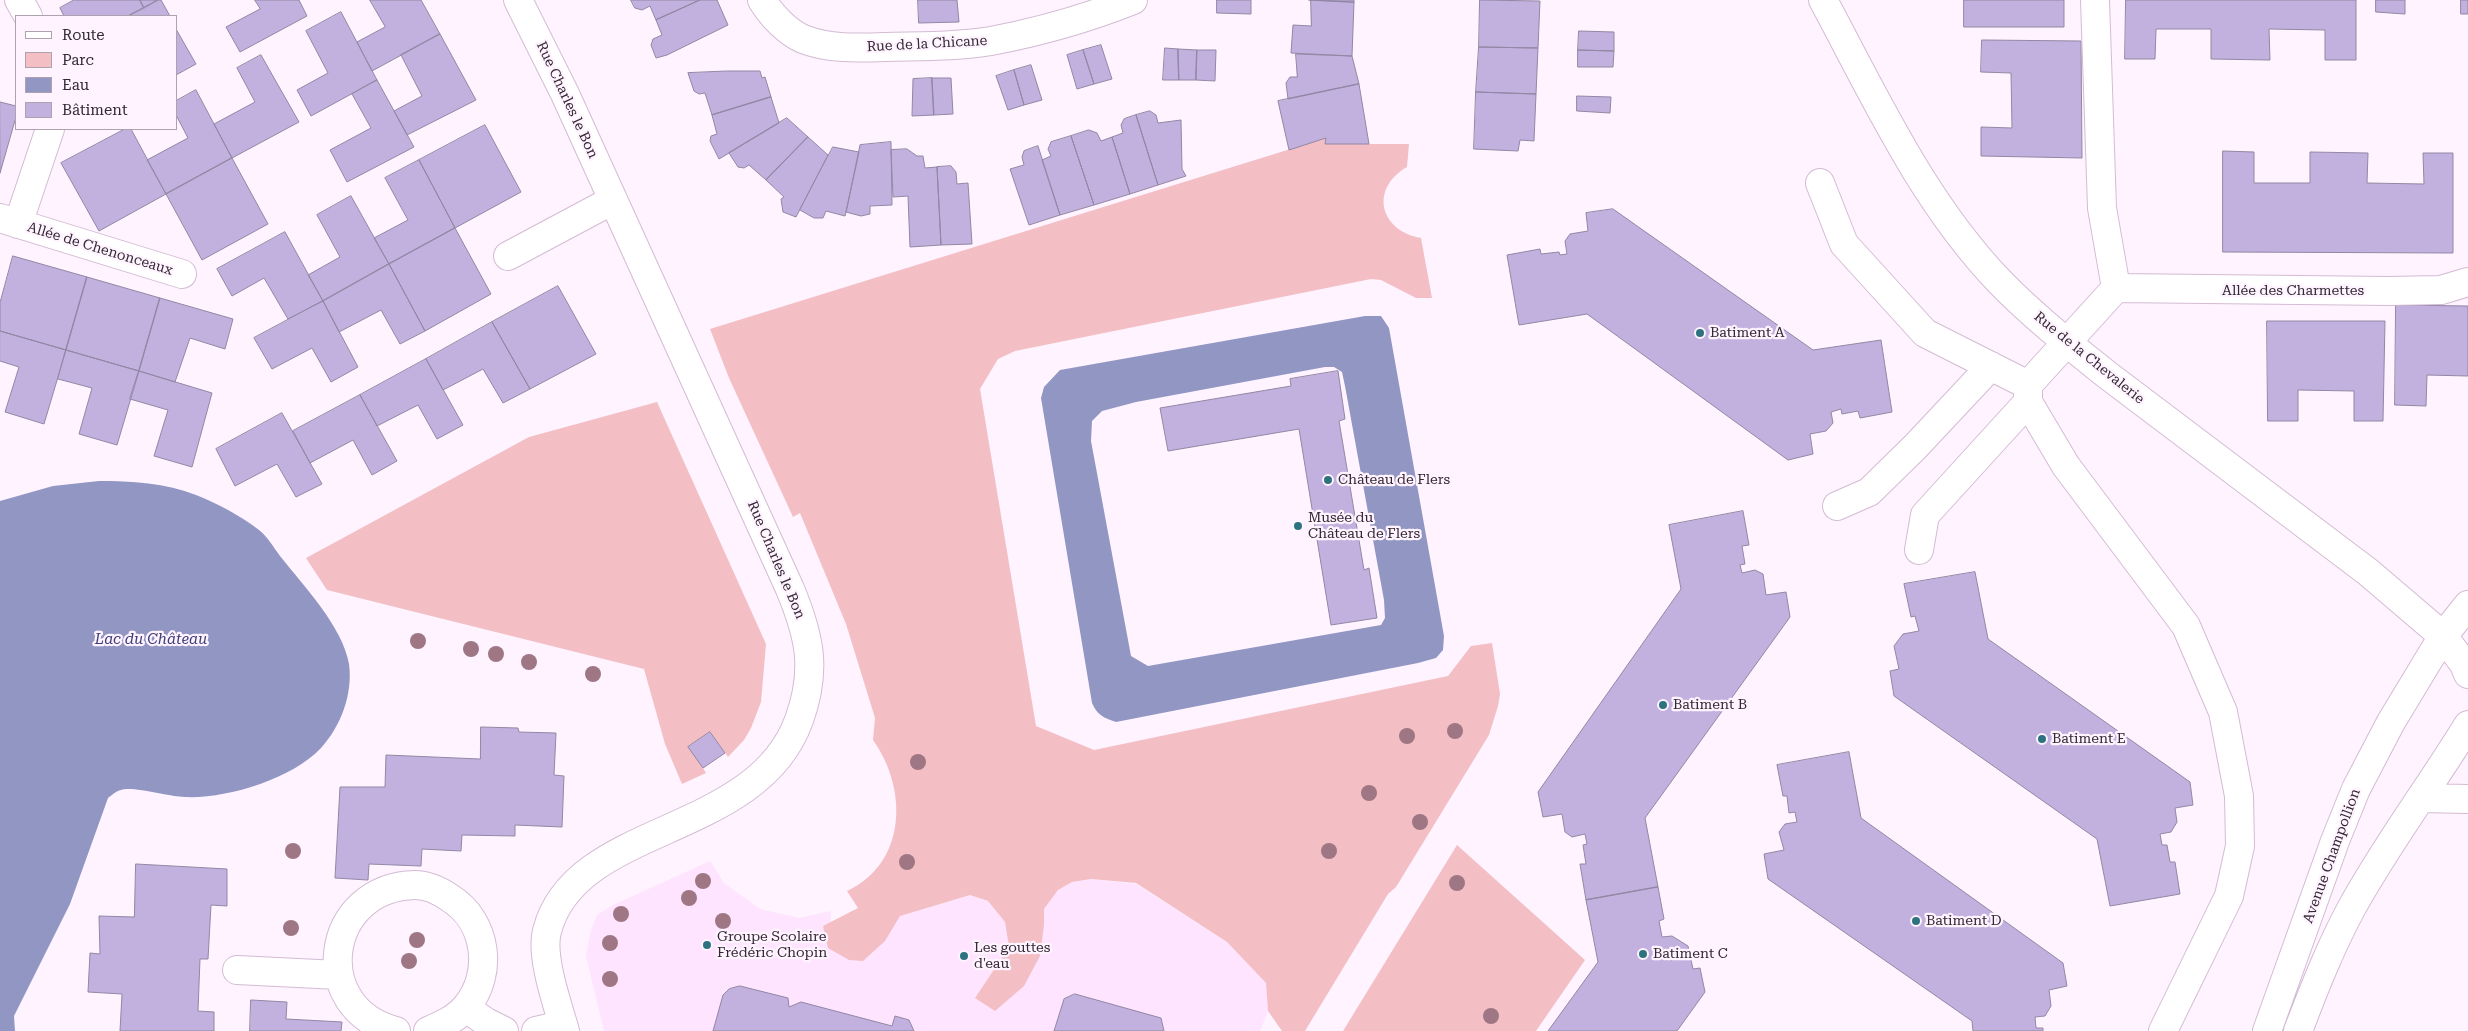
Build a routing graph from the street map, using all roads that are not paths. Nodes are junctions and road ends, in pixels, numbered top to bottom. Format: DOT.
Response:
graph roads {
  1 [pos="518,0"];
  2 [pos="762,0"];
  3 [pos="1133,0"];
  4 [pos="1823,0"];
  5 [pos="2095,0"];
  6 [pos="50,130"];
  7 [pos="1820,183"];
  8 [pos="614,200"];
  9 [pos="9,221"];
  10 [pos="508,256"];
  11 [pos="182,274"];
  12 [pos="2468,282"];
  13 [pos="2116,288"];
  14 [pos="2066,342"];
  15 [pos="1991,366"];
  16 [pos="2028,394"];
  17 [pos="1837,506"];
  18 [pos="1919,550"];
  19 [pos="2468,605"];
  20 [pos="2443,636"];
  21 [pos="2468,674"];
  22 [pos="2468,725"];
  23 [pos="2421,798"];
  24 [pos="2468,799"];
  25 [pos="237,970"];
  26 [pos="338,975"];
  27 [pos="466,1008"];
  28 [pos="564,1028"];
  29 [pos="396,1031"];
  30 [pos="428,1031"];
  31 [pos="504,1031"];
  32 [pos="536,1031"];
  33 [pos="2163,1031"];
  34 [pos="2267,1031"];
  35 [pos="2298,1031"];
  1 -- 8 [label="street, Rue Charles le Bon"];
  2 -- 3 [label="street, Rue de la Chicane"];
  4 -- 14 [label="street, Rue de la Chevalerie"];
  5 -- 13 [label="street"];
  6 -- 9 [label="street, Allée de Chenonceaux"];
  7 -- 15 [label="street"];
  8 -- 10 [label="street"];
  8 -- 28 [label="street, Rue Charles le Bon"];
  9 -- 11 [label="street, Allée de Chenonceaux"];
  12 -- 13 [label="street, Allée des Charmettes"];
  13 -- 14 [label="street"];
  14 -- 16 [label="street"];
  14 -- 20 [label="street, Rue de la Chevalerie"];
  15 -- 16 [label="street"];
  15 -- 17 [label="street"];
  16 -- 18 [label="street"];
  16 -- 33 [label="street"];
  19 -- 20 [label="street, Avenue Champollion"];
  20 -- 21 [label="street"];
  20 -- 34 [label="street, Avenue Champollion"];
  22 -- 23 [label="street"];
  23 -- 24 [label="street"];
  23 -- 35 [label="street"];
  25 -- 26 [label="street"];
  26 -- 27 [label="street"];
  26 -- 29 [label="street"];
  27 -- 30 [label="street"];
  27 -- 31 [label="street"];
  28 -- 32 [label="street, Rue Charles le Bon"];
}
